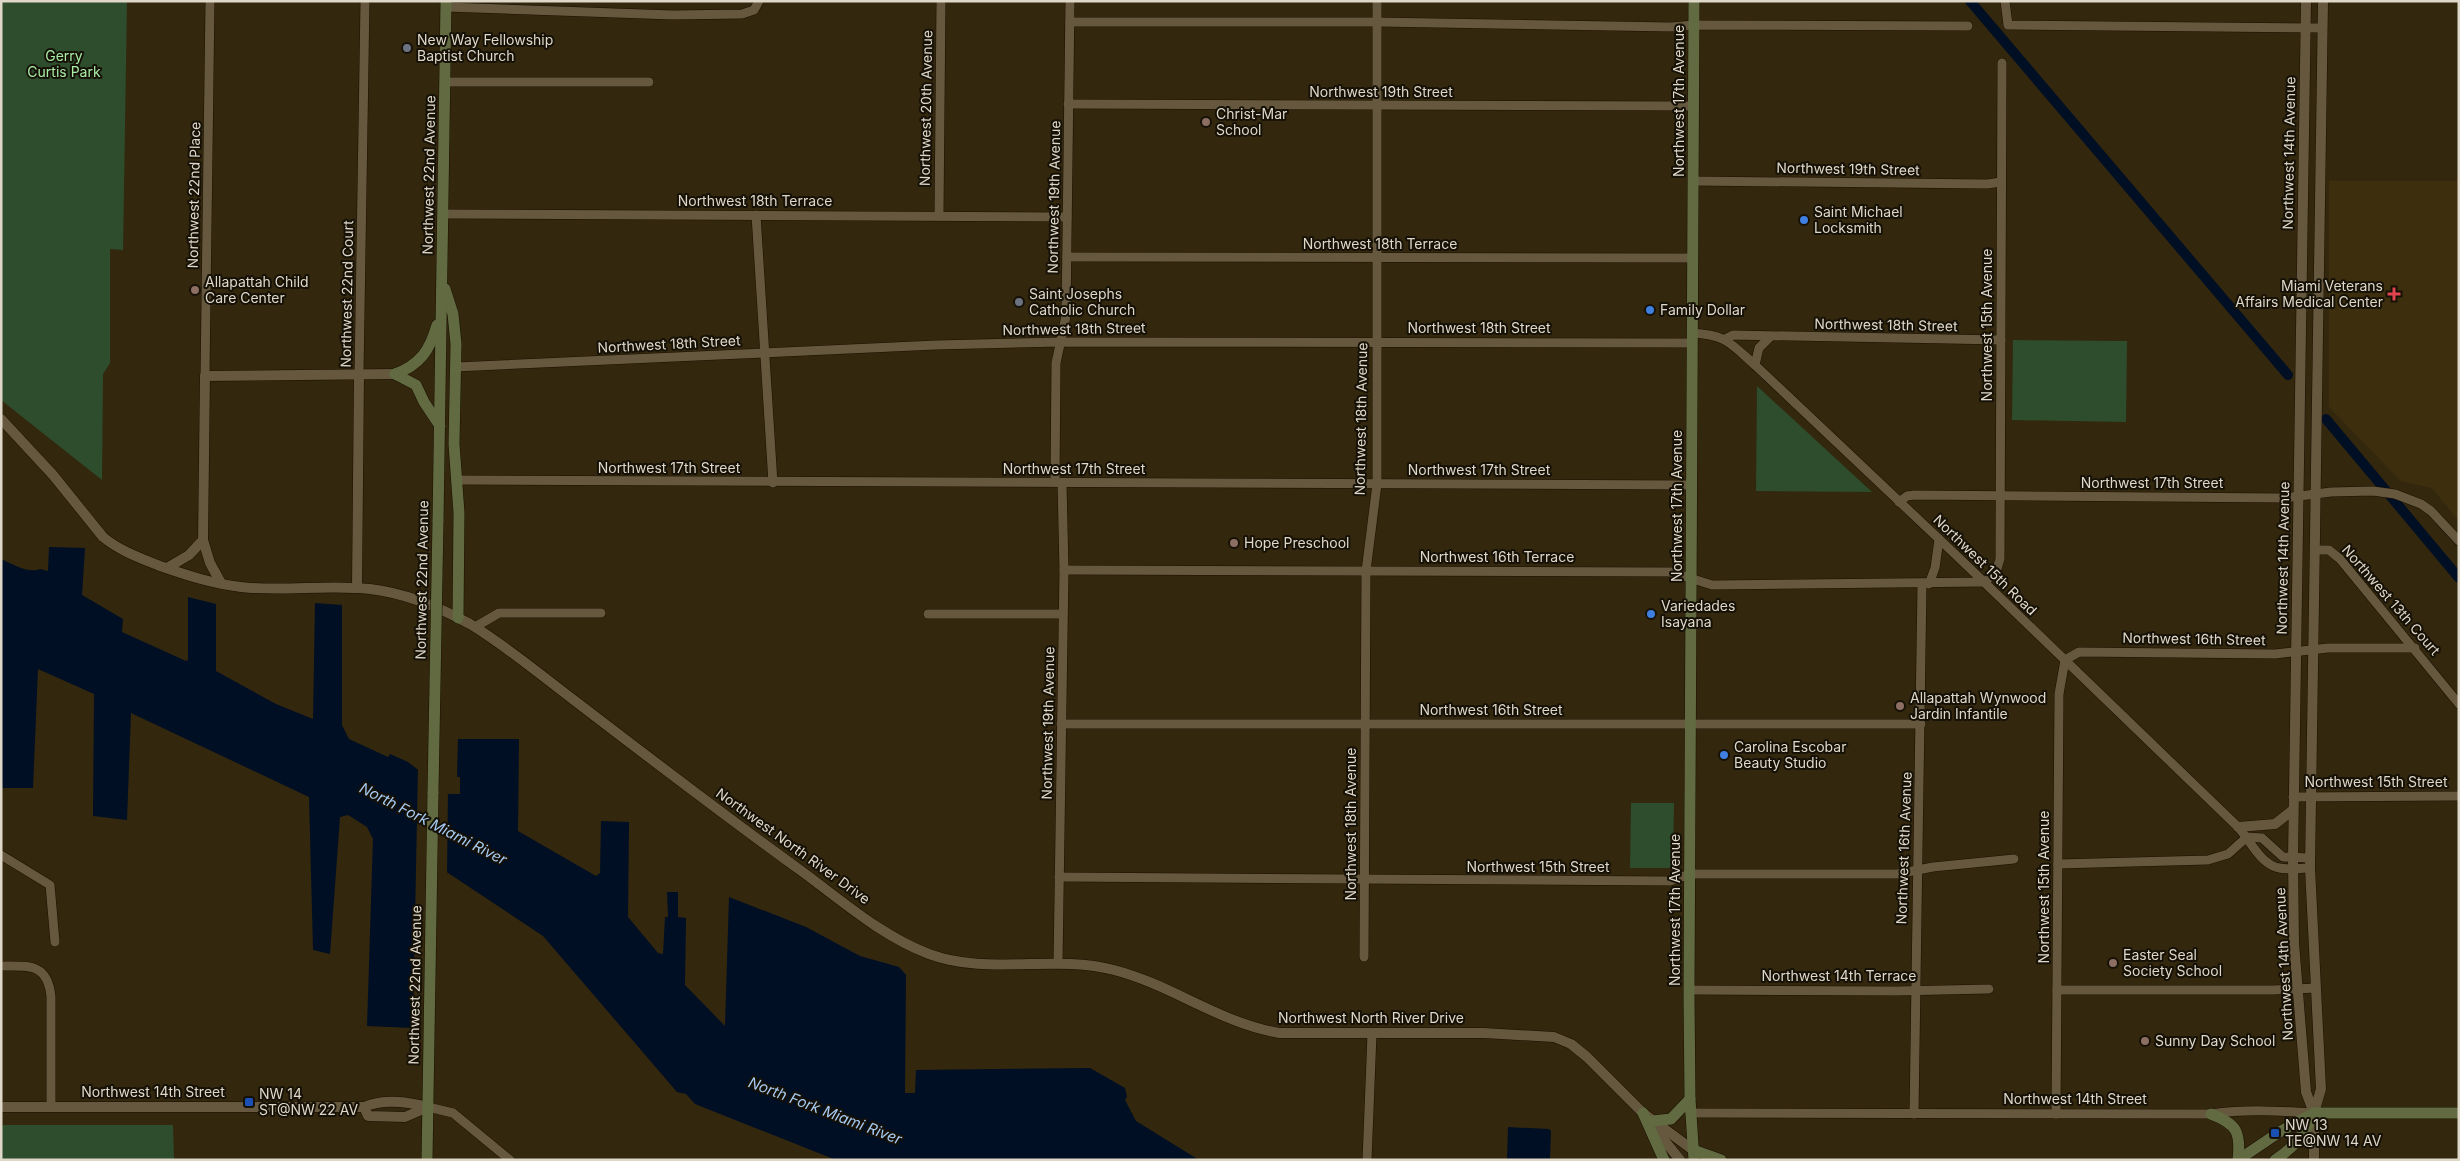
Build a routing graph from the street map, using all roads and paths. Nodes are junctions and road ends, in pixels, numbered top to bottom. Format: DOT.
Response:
graph roads {
  1 [pos="210,1"];
  2 [pos="365,1"];
  3 [pos="941,1"];
  4 [pos="1070,1"];
  5 [pos="1377,1"];
  6 [pos="1694,1"];
  7 [pos="2005,1"];
  8 [pos="2306,1"];
  9 [pos="2323,1"];
  10 [pos="759,3"];
  11 [pos="446,4"];
  12 [pos="1070,22"];
  13 [pos="1377,22"];
  14 [pos="1694,25"];
  15 [pos="1968,26"];
  16 [pos="2306,28"];
  17 [pos="2322,28"];
  18 [pos="2002,63"];
  19 [pos="445,82"];
  20 [pos="649,82"];
  21 [pos="1068,104"];
  22 [pos="1376,106"];
  23 [pos="1694,106"];
  24 [pos="1693,181"];
  25 [pos="2002,182"];
  26 [pos="443,214"];
  27 [pos="756,215"];
  28 [pos="939,215"];
  29 [pos="1067,217"];
  30 [pos="1067,256"];
  31 [pos="1376,258"];
  32 [pos="1693,258"];
  33 [pos="442,278"];
  34 [pos="442,311"];
  35 [pos="1770,337"];
  36 [pos="1692,338"];
  37 [pos="1725,339"];
  38 [pos="2001,340"];
  39 [pos="1377,341"];
  40 [pos="1061,342"];
  41 [pos="765,354"];
  42 [pos="1755,365"];
  43 [pos="456,367"];
  44 [pos="395,374"];
  45 [pos="359,375"];
  46 [pos="205,376"];
  47 [pos="1,419"];
  48 [pos="440,426"];
  49 [pos="457,480"];
  50 [pos="773,483"];
  51 [pos="1059,483"];
  52 [pos="1377,484"];
  53 [pos="1692,485"];
  54 [pos="2315,493"];
  55 [pos="2001,496"];
  56 [pos="2298,497"];
  57 [pos="1899,502"];
  58 [pos="1939,539"];
  59 [pos="203,540"];
  60 [pos="2459,541"];
  61 [pos="2314,550"];
  62 [pos="167,568"];
  63 [pos="1064,570"];
  64 [pos="1366,571"];
  65 [pos="1692,578"];
  66 [pos="1985,582"];
  67 [pos="221,583"];
  68 [pos="1925,584"];
  69 [pos="357,588"];
  70 [pos="601,614"];
  71 [pos="928,614"];
  72 [pos="1063,614"];
  73 [pos="458,618"];
  74 [pos="475,627"];
  75 [pos="2415,648"];
  76 [pos="2313,650"];
  77 [pos="2295,651"];
  78 [pos="2065,660"];
  79 [pos="2459,704"];
  80 [pos="1061,724"];
  81 [pos="1366,724"];
  82 [pos="1690,724"];
  83 [pos="1921,724"];
  84 [pos="2459,796"];
  85 [pos="2293,797"];
  86 [pos="2310,797"];
  87 [pos="2293,810"];
  88 [pos="2238,827"];
  89 [pos="2247,837"];
  90 [pos="1,855"];
  91 [pos="2014,859"];
  92 [pos="2293,863"];
  93 [pos="2310,863"];
  94 [pos="2058,864"];
  95 [pos="1917,870"];
  96 [pos="1690,874"];
  97 [pos="1059,877"];
  98 [pos="1365,880"];
  99 [pos="55,942"];
  100 [pos="1364,957"];
  101 [pos="1058,963"];
  102 [pos="1,966"];
  103 [pos="2316,988"];
  104 [pos="1989,989"];
  105 [pos="2298,989"];
  106 [pos="1689,990"];
  107 [pos="1914,990"];
  108 [pos="2058,990"];
  109 [pos="1372,1034"];
  110 [pos="1690,1099"];
  111 [pos="1,1107"];
  112 [pos="364,1107"];
  113 [pos="428,1107"];
  114 [pos="51,1108"];
  115 [pos="1643,1113"];
  116 [pos="1690,1113"];
  117 [pos="2314,1113"];
  118 [pos="2459,1113"];
  119 [pos="1914,1114"];
  120 [pos="2056,1114"];
  121 [pos="2211,1114"];
  122 [pos="1652,1121"];
  123 [pos="1694,1155"];
  124 [pos="427,1160"];
  125 [pos="510,1160"];
  126 [pos="1367,1160"];
  127 [pos="1664,1160"];
  128 [pos="1680,1160"];
  129 [pos="1721,1160"];
  130 [pos="2238,1160"];
  131 [pos="2275,1160"];
  132 [pos="2314,1160"];
  1 -- 46 [label="street, Northwest 22nd Place"];
  2 -- 45 [label="street, Northwest 22nd Court"];
  3 -- 28 [label="street, Northwest 20th Avenue"];
  4 -- 12 [label="street, Northwest 19th Avenue"];
  5 -- 13 [label="street, Northwest 18th Avenue"];
  6 -- 14 [label="main road, Northwest 17th Avenue"];
  7 -- 16 [label="street"];
  8 -- 16 [label="street, Northwest 14th Avenue"];
  9 -- 17 [label="street, Northwest 14th Avenue"];
  10 -- 11 [label="street"];
  11 -- 19 [label="main road, Northwest 22nd Avenue"];
  12 -- 13 [label="street"];
  12 -- 21 [label="street, Northwest 19th Avenue"];
  13 -- 14 [label="street"];
  13 -- 22 [label="street, Northwest 18th Avenue"];
  14 -- 15 [label="street"];
  14 -- 23 [label="main road, Northwest 17th Avenue"];
  16 -- 17 [label="street"];
  16 -- 56 [label="street, Northwest 14th Avenue"];
  17 -- 54 [label="street, Northwest 14th Avenue"];
  18 -- 25 [label="street, Northwest 15th Avenue"];
  19 -- 20 [label="street"];
  19 -- 26 [label="main road, Northwest 22nd Avenue"];
  21 -- 22 [label="street, Northwest 19th Street"];
  21 -- 29 [label="street, Northwest 19th Avenue"];
  22 -- 23 [label="street, Northwest 19th Street"];
  22 -- 31 [label="street, Northwest 18th Avenue"];
  23 -- 24 [label="main road, Northwest 17th Avenue"];
  24 -- 25 [label="street, Northwest 19th Street"];
  24 -- 32 [label="main road, Northwest 17th Avenue"];
  25 -- 38 [label="street, Northwest 15th Avenue"];
  26 -- 27 [label="street, Northwest 18th Terrace"];
  26 -- 33 [label="main road, Northwest 22nd Avenue"];
  27 -- 28 [label="street, Northwest 18th Terrace"];
  27 -- 41 [label="street"];
  28 -- 29 [label="street, Northwest 18th Terrace"];
  29 -- 30 [label="street, Northwest 19th Avenue"];
  30 -- 31 [label="street, Northwest 18th Terrace"];
  30 -- 40 [label="street, Northwest 19th Avenue"];
  31 -- 32 [label="street, Northwest 18th Terrace"];
  31 -- 39 [label="street, Northwest 18th Avenue"];
  32 -- 36 [label="main road, Northwest 17th Avenue"];
  33 -- 34 [label="main road, Northwest 22nd Avenue"];
  33 -- 43 [label="main road"];
  34 -- 44 [label="main road"];
  34 -- 48 [label="main road, Northwest 22nd Avenue"];
  35 -- 37 [label="street, Northwest 18th Street"];
  35 -- 38 [label="street, Northwest 18th Street"];
  35 -- 42 [label="street"];
  36 -- 37 [label="street, Northwest 15th Road"];
  36 -- 39 [label="street, Northwest 18th Street"];
  36 -- 53 [label="main road, Northwest 17th Avenue"];
  37 -- 42 [label="street, Northwest 15th Road"];
  38 -- 55 [label="street, Northwest 15th Avenue"];
  39 -- 40 [label="street, Northwest 18th Street"];
  39 -- 52 [label="street, Northwest 18th Avenue"];
  40 -- 41 [label="street, Northwest 18th Street"];
  40 -- 51 [label="street, Northwest 19th Avenue"];
  41 -- 43 [label="street, Northwest 18th Street"];
  41 -- 50 [label="street"];
  42 -- 57 [label="street, Northwest 15th Road"];
  43 -- 49 [label="main road"];
  44 -- 45 [label="street"];
  44 -- 48 [label="main road"];
  45 -- 46 [label="street"];
  45 -- 69 [label="street, Northwest 22nd Court"];
  46 -- 59 [label="street, Northwest 22nd Place"];
  47 -- 62 [label="street, Northwest North River Drive"];
  48 -- 113 [label="main road, Northwest 22nd Avenue, bridge"];
  49 -- 50 [label="street, Northwest 17th Street"];
  49 -- 73 [label="main road"];
  50 -- 51 [label="street, Northwest 17th Street"];
  51 -- 52 [label="street, Northwest 17th Street"];
  51 -- 63 [label="street, Northwest 19th Avenue"];
  52 -- 53 [label="street, Northwest 17th Street"];
  52 -- 64 [label="street, Northwest 18th Avenue"];
  53 -- 65 [label="main road, Northwest 17th Avenue"];
  54 -- 56 [label="street, Northwest 17th Street"];
  54 -- 60 [label="street, Northwest 17th Street"];
  54 -- 61 [label="street, Northwest 14th Avenue"];
  55 -- 56 [label="street, Northwest 17th Street"];
  55 -- 57 [label="street, Northwest 17th Street"];
  55 -- 66 [label="street, Northwest 15th Avenue"];
  56 -- 77 [label="street, Northwest 14th Avenue"];
  57 -- 58 [label="street, Northwest 15th Road"];
  58 -- 66 [label="street, Northwest 15th Road"];
  58 -- 68 [label="street"];
  59 -- 62 [label="street"];
  59 -- 67 [label="street, Northwest 22nd Place"];
  61 -- 75 [label="street, Northwest 13th Court"];
  61 -- 76 [label="street, Northwest 14th Avenue"];
  62 -- 67 [label="street, Northwest North River Drive"];
  63 -- 64 [label="street, Northwest 16th Terrace"];
  63 -- 72 [label="street, Northwest 19th Avenue"];
  64 -- 65 [label="street, Northwest 16th Terrace"];
  64 -- 81 [label="street, Northwest 18th Avenue"];
  65 -- 68 [label="street, Northwest 16th Terrace"];
  65 -- 82 [label="main road, Northwest 17th Avenue"];
  66 -- 68 [label="street, Northwest 16th Terrace"];
  66 -- 78 [label="street, Northwest 15th Road"];
  67 -- 69 [label="street, Northwest North River Drive"];
  68 -- 83 [label="street, Northwest 16th Avenue"];
  69 -- 73 [label="street, Northwest North River Drive"];
  70 -- 74 [label="street"];
  71 -- 72 [label="street"];
  72 -- 80 [label="street, Northwest 19th Avenue"];
  73 -- 74 [label="street, Northwest North River Drive"];
  74 -- 101 [label="street, Northwest North River Drive"];
  75 -- 76 [label="street, Northwest 16th Street"];
  75 -- 79 [label="street, Northwest 13th Court"];
  76 -- 77 [label="street, Northwest 16th Street"];
  76 -- 86 [label="street, Northwest 14th Avenue"];
  77 -- 78 [label="street, Northwest 16th Street"];
  77 -- 85 [label="street, Northwest 14th Avenue"];
  78 -- 88 [label="street, Northwest 15th Road"];
  78 -- 94 [label="street, Northwest 15th Avenue"];
  80 -- 81 [label="street, Northwest 16th Street"];
  80 -- 97 [label="street, Northwest 19th Avenue"];
  81 -- 82 [label="street, Northwest 16th Street"];
  81 -- 98 [label="street, Northwest 18th Avenue"];
  82 -- 83 [label="street, Northwest 16th Street"];
  82 -- 96 [label="main road, Northwest 17th Avenue"];
  83 -- 95 [label="street, Northwest 16th Avenue"];
  84 -- 86 [label="street, Northwest 15th Street"];
  85 -- 86 [label="street, Northwest 15th Street"];
  85 -- 87 [label="street, Northwest 14th Avenue"];
  86 -- 93 [label="street, Northwest 14th Avenue"];
  87 -- 88 [label="street"];
  87 -- 92 [label="street, Northwest 14th Avenue"];
  88 -- 89 [label="street, Northwest 15th Road"];
  89 -- 92 [label="street, Northwest 15th Road"];
  89 -- 92 [label="street, Northwest 15th Road"];
  89 -- 94 [label="street"];
  90 -- 99 [label="street"];
  91 -- 95 [label="street, Northwest 15th Street"];
  92 -- 93 [label="street, Northwest 15th Road"];
  92 -- 105 [label="street, Northwest 14th Avenue"];
  93 -- 103 [label="street, Northwest 14th Avenue"];
  94 -- 108 [label="street, Northwest 15th Avenue"];
  95 -- 96 [label="street, Northwest 15th Street"];
  95 -- 107 [label="street, Northwest 16th Avenue"];
  96 -- 98 [label="street, Northwest 15th Street"];
  96 -- 106 [label="main road, Northwest 17th Avenue"];
  97 -- 98 [label="street, Northwest 15th Street"];
  97 -- 101 [label="street, Northwest 19th Avenue"];
  98 -- 100 [label="street, Northwest 18th Avenue"];
  101 -- 109 [label="street, Northwest North River Drive"];
  102 -- 114 [label="street"];
  103 -- 105 [label="street"];
  103 -- 117 [label="street, Northwest 14th Avenue"];
  104 -- 107 [label="street, Northwest 14th Terrace"];
  105 -- 108 [label="street"];
  105 -- 117 [label="street, Northwest 14th Avenue"];
  106 -- 107 [label="street, Northwest 14th Terrace"];
  106 -- 110 [label="main road, Northwest 17th Avenue"];
  107 -- 119 [label="street, Northwest 16th Avenue"];
  108 -- 120 [label="street, Northwest 15th Avenue"];
  109 -- 115 [label="street, Northwest North River Drive"];
  109 -- 126 [label="street"];
  110 -- 116 [label="main road, Northwest 17th Avenue"];
  110 -- 122 [label="main road"];
  111 -- 114 [label="street, Northwest 14th Street"];
  112 -- 113 [label="street, Northwest 14th Street"];
  112 -- 113 [label="street, Northwest 14th Street"];
  112 -- 114 [label="street, Northwest 14th Street"];
  113 -- 124 [label="main road, Northwest 22nd Avenue"];
  113 -- 125 [label="street"];
  115 -- 122 [label="street, Northwest North River Drive"];
  115 -- 127 [label="main road"];
  115 -- 128 [label="street, Northwest North River Drive"];
  116 -- 119 [label="street, Northwest 14th Street"];
  116 -- 123 [label="main road, Northwest 17th Avenue"];
  117 -- 118 [label="main road, Northwest 14th Street"];
  117 -- 121 [label="street, Northwest 14th Street"];
  117 -- 130 [label="main road"];
  117 -- 131 [label="main road"];
  117 -- 132 [label="street, Northwest 14th Avenue"];
  119 -- 120 [label="street, Northwest 14th Street"];
  120 -- 121 [label="street, Northwest 14th Street"];
  121 -- 130 [label="main road"];
  122 -- 123 [label="street, Northwest North River Drive"];
  123 -- 129 [label="main road, Northwest North River Drive"];
}
